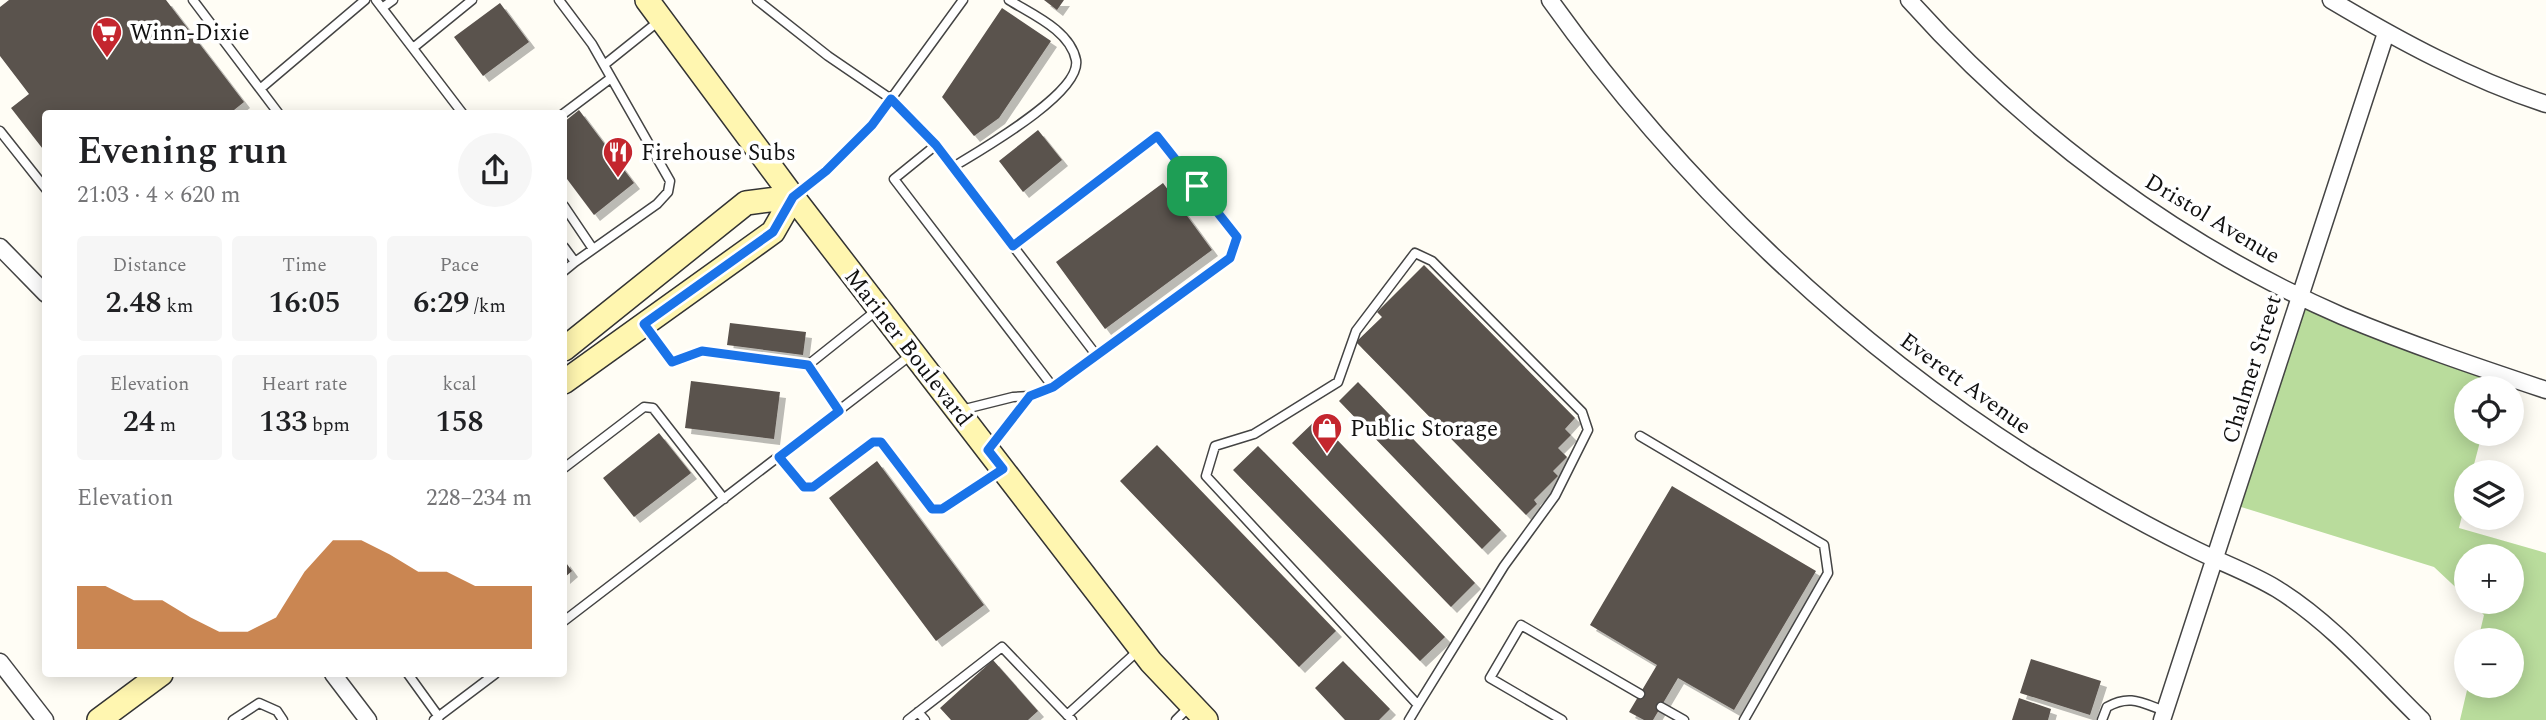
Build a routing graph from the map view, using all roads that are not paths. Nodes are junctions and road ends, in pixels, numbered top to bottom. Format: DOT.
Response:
graph roads {
  1 [pos="193,0"];
  2 [pos="365,0"];
  3 [pos="393,0"];
  4 [pos="472,0"];
  5 [pos="559,0"];
  6 [pos="647,0"];
  7 [pos="757,0"];
  8 [pos="963,0"];
  9 [pos="1009,0"];
  10 [pos="1550,0"];
  11 [pos="1909,0"];
  12 [pos="2331,0"];
  13 [pos="379,4"];
  14 [pos="661,19"];
  15 [pos="2386,33"];
  16 [pos="413,48"];
  17 [pos="604,65"];
  18 [pos="611,78"];
  19 [pos="260,89"];
  20 [pos="891,99"];
  21 [pos="2546,104"];
  22 [pos="276,110"];
  23 [pos="460,110"];
  24 [pos="567,111"];
  25 [pos="0,131"];
  26 [pos="936,145"];
  27 [pos="953,167"];
  28 [pos="42,184"];
  29 [pos="793,197"];
  30 [pos="567,210"];
  31 [pos="1013,246"];
  32 [pos="0,247"];
  33 [pos="593,249"];
  34 [pos="567,251"];
  35 [pos="575,262"];
  36 [pos="567,269"];
  37 [pos="42,290"];
  38 [pos="2298,295"];
  39 [pos="879,309"];
  40 [pos="644,324"];
  41 [pos="567,347"];
  42 [pos="914,354"];
  43 [pos="1097,356"];
  44 [pos="808,365"];
  45 [pos="567,380"];
  46 [pos="1053,387"];
  47 [pos="2546,390"];
  48 [pos="1030,396"];
  49 [pos="839,411"];
  50 [pos="958,411"];
  51 [pos="1640,436"];
  52 [pos="988,450"];
  53 [pos="779,457"];
  54 [pos="567,466"];
  55 [pos="1003,469"];
  56 [pos="724,499"];
  57 [pos="2216,558"];
  58 [pos="567,619"];
  59 [pos="1140,648"];
  60 [pos="0,662"];
  61 [pos="157,677"];
  62 [pos="335,677"];
  63 [pos="410,677"];
  64 [pos="491,677"];
  65 [pos="1640,694"];
  66 [pos="1418,705"];
  67 [pos="1661,707"];
  68 [pos="918,712"];
  69 [pos="1191,715"];
  70 [pos="2163,716"];
  71 [pos="437,718"];
  72 [pos="1070,718"];
  73 [pos="45,720"];
  74 [pos="99,720"];
  75 [pos="233,720"];
  76 [pos="283,720"];
  77 [pos="368,720"];
  78 [pos="908,720"];
  79 [pos="925,720"];
  80 [pos="1409,720"];
  81 [pos="1562,720"];
  82 [pos="1684,720"];
  83 [pos="1744,720"];
  84 [pos="2102,720"];
  85 [pos="2422,720"];
  1 -- 19 [label="lane"];
  2 -- 19 [label="lane"];
  3 -- 13 [label="lane"];
  4 -- 16 [label="lane"];
  5 -- 17 [label="lane"];
  6 -- 14 [label="main road, Mariner Boulevard"];
  7 -- 20 [label="lane"];
  8 -- 20 [label="lane"];
  9 -- 27 [label="lane"];
  10 -- 57 [label="street, Everett Avenue"];
  11 -- 38 [label="street, Dristol Avenue"];
  12 -- 15 [label="street"];
  13 -- 16 [label="lane"];
  14 -- 17 [label="lane"];
  14 -- 29 [label="main road, Mariner Boulevard"];
  15 -- 21 [label="street"];
  15 -- 38 [label="street, Chalmer Street"];
  16 -- 23 [label="lane"];
  17 -- 18 [label="lane"];
  18 -- 24 [label="lane"];
  18 -- 33 [label="lane"];
  19 -- 22 [label="lane"];
  20 -- 26 [label="lane"];
  20 -- 29 [label="lane"];
  25 -- 28 [label="lane"];
  26 -- 27 [label="lane"];
  26 -- 46 [label="lane"];
  27 -- 31 [label="lane"];
  29 -- 39 [label="main road, Mariner Boulevard"];
  29 -- 40 [label="main road"];
  29 -- 41 [label="main road"];
  30 -- 33 [label="lane"];
  31 -- 43 [label="lane"];
  31 -- 43 [label="lane"];
  32 -- 37 [label="street"];
  33 -- 35 [label="lane"];
  34 -- 35 [label="lane"];
  35 -- 36 [label="lane"];
  38 -- 47 [label="street, Dristol Avenue"];
  38 -- 57 [label="street, Chalmer Street"];
  39 -- 42 [label="main road, Mariner Boulevard"];
  39 -- 44 [label="lane"];
  40 -- 44 [label="lane"];
  40 -- 45 [label="main road"];
  42 -- 49 [label="lane"];
  42 -- 50 [label="main road, Mariner Boulevard"];
  43 -- 46 [label="lane"];
  44 -- 49 [label="lane"];
  46 -- 48 [label="lane"];
  48 -- 50 [label="lane"];
  48 -- 52 [label="lane"];
  49 -- 53 [label="lane"];
  50 -- 52 [label="main road, Mariner Boulevard"];
  51 -- 83 [label="lane"];
  52 -- 55 [label="main road, Mariner Boulevard"];
  53 -- 55 [label="lane"];
  53 -- 56 [label="lane"];
  54 -- 56 [label="lane"];
  55 -- 59 [label="main road, Mariner Boulevard"];
  56 -- 58 [label="lane"];
  57 -- 70 [label="street, Chalmer Street"];
  57 -- 85 [label="street, Everett Avenue"];
  59 -- 69 [label="main road, Mariner Boulevard"];
  59 -- 72 [label="lane"];
  60 -- 73 [label="street"];
  61 -- 74 [label="main road"];
  62 -- 77 [label="street"];
  63 -- 71 [label="lane"];
  64 -- 71 [label="lane"];
  65 -- 81 [label="lane"];
  66 -- 66 [label="lane"];
  66 -- 80 [label="lane"];
  67 -- 82 [label="lane"];
  68 -- 72 [label="lane"];
  68 -- 78 [label="lane"];
  68 -- 79 [label="lane"];
  70 -- 84 [label="lane"];
  75 -- 76 [label="lane"];
}
